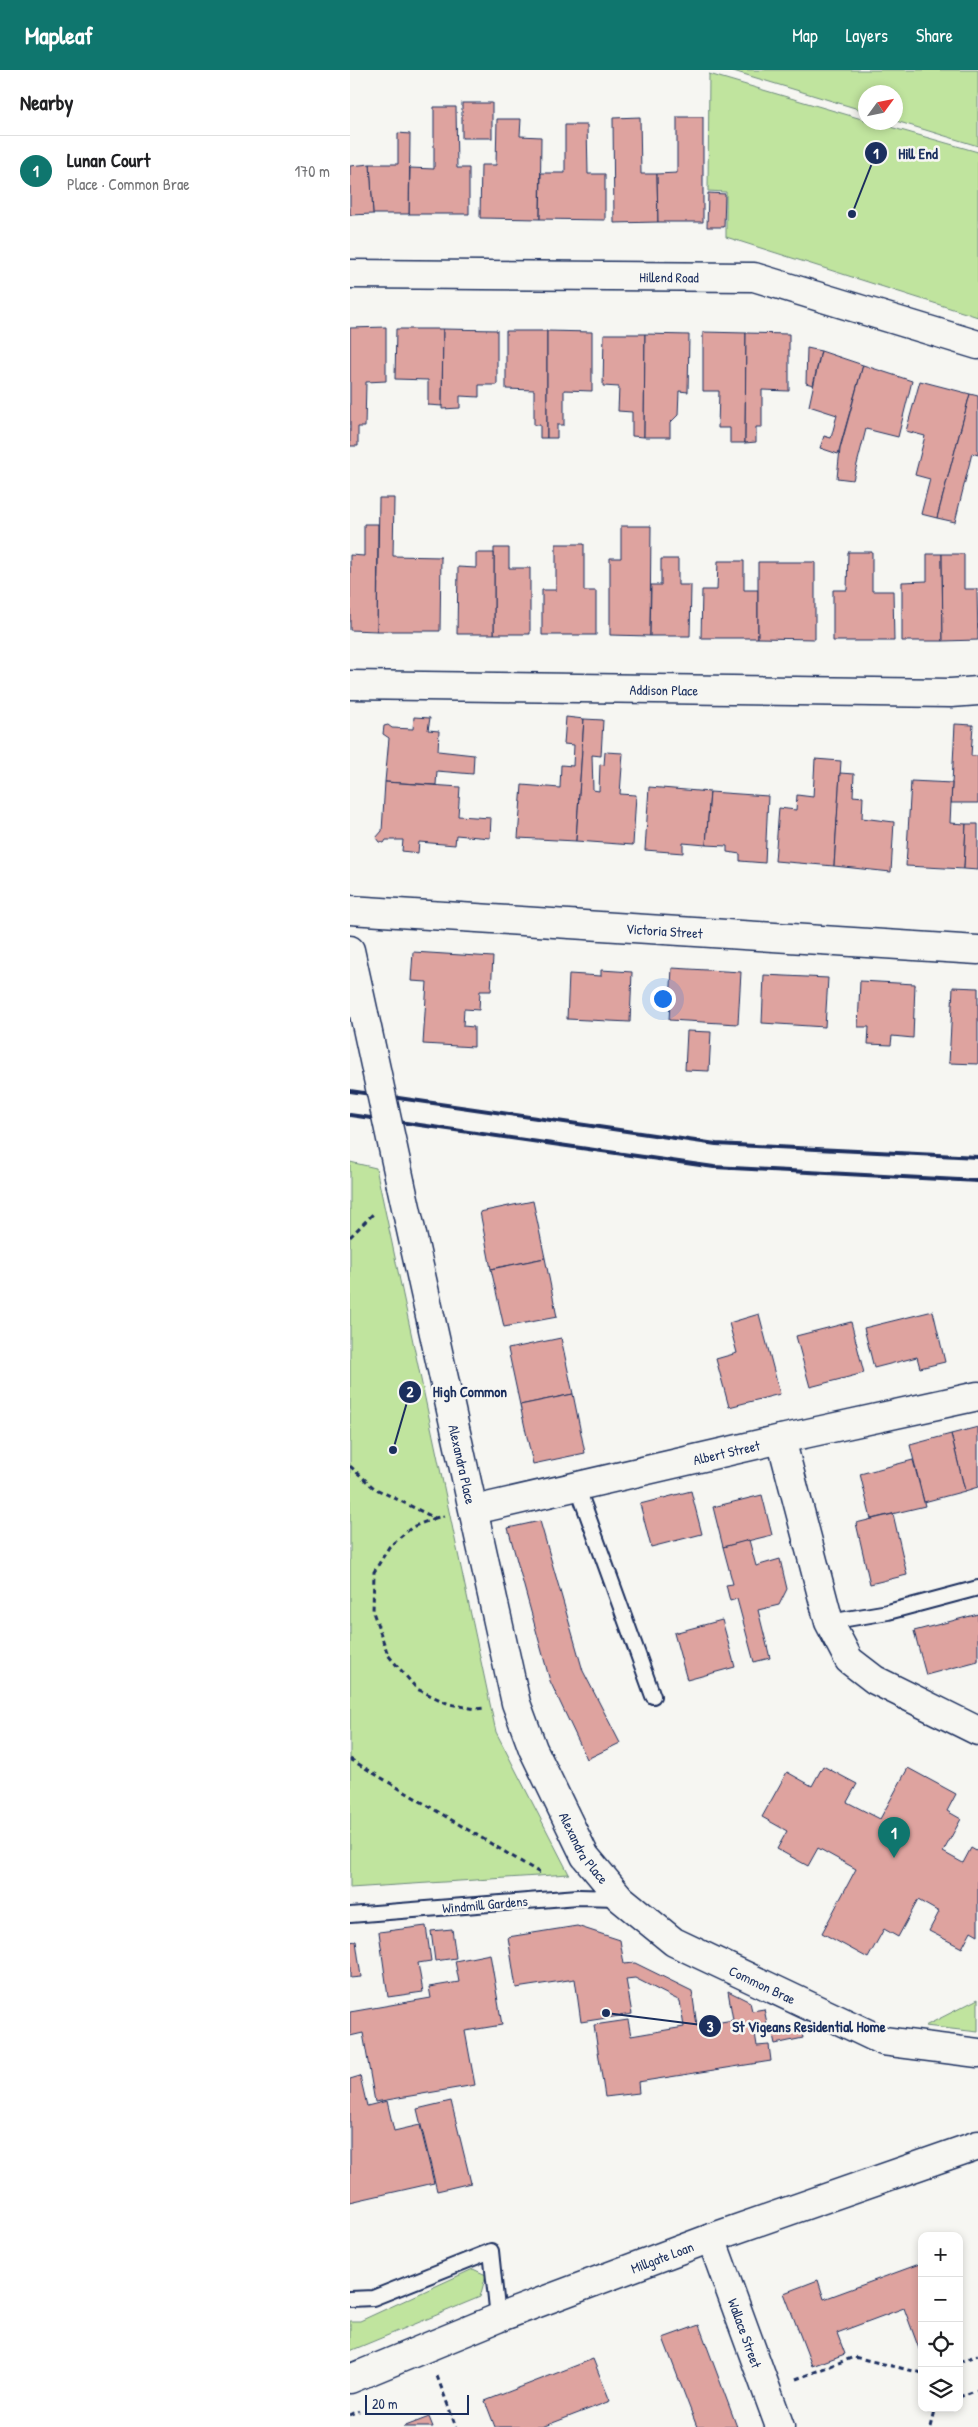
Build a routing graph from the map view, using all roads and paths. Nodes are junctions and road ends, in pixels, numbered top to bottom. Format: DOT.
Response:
graph roads {
  1 [pos="350,274"];
  2 [pos="978,345"];
  3 [pos="350,685"];
  4 [pos="978,691"];
  5 [pos="350,910"];
  6 [pos="350,950"];
  7 [pos="978,950"];
  8 [pos="978,1396"];
  9 [pos="781,1439"];
  10 [pos="350,1466"];
  11 [pos="577,1486"];
  12 [pos="474,1510"];
  13 [pos="435,1518"];
  14 [pos="978,1588"];
  15 [pos="829,1622"];
  16 [pos="653,1696"];
  17 [pos="516,1703"];
  18 [pos="978,1731"];
  19 [pos="350,1759"];
  20 [pos="578,1897"];
  21 [pos="620,1898"];
  22 [pos="350,1915"];
  23 [pos="978,2053"];
  24 [pos="978,2145"];
  25 [pos="711,2238"];
  26 [pos="350,2299"];
  27 [pos="498,2318"];
  28 [pos="978,2355"];
  29 [pos="963,2361"];
  30 [pos="918,2372"];
  31 [pos="436,2376"];
  32 [pos="350,2379"];
  33 [pos="978,2390"];
  34 [pos="767,2391"];
  35 [pos="963,2396"];
  36 [pos="935,2412"];
  37 [pos="456,2427"];
  38 [pos="780,2427"];
  39 [pos="932,2427"];
  1 -- 2 [label="street, Hillend Road"];
  3 -- 4 [label="street, Addison Place"];
  5 -- 7 [label="street, Victoria Street"];
  6 -- 12 [label="street, Alexandra Place, bridge"];
  8 -- 9 [label="street, Albert Street"];
  9 -- 11 [label="street, Albert Street"];
  9 -- 15 [label="street"];
  10 -- 13 [label="path"];
  11 -- 12 [label="street, Albert Street"];
  11 -- 16 [label="lane"];
  12 -- 13 [label="path"];
  12 -- 17 [label="street, Alexandra Place"];
  13 -- 17 [label="path"];
  14 -- 15 [label="lane"];
  15 -- 18 [label="street"];
  17 -- 21 [label="street, Alexandra Place"];
  19 -- 20 [label="path"];
  20 -- 21 [label="lane, Windmill Gardens"];
  20 -- 22 [label="lane, Windmill Gardens"];
  21 -- 23 [label="street, Common Brae"];
  24 -- 25 [label="street, Millgate Loan"];
  25 -- 27 [label="street, Millgate Loan"];
  25 -- 34 [label="street, Wallace Street"];
  26 -- 27 [label="lane"];
  27 -- 32 [label="street, Millgate Loan"];
  28 -- 29 [label="path"];
  30 -- 34 [label="path"];
  31 -- 37 [label="path"];
  33 -- 35 [label="path"];
  34 -- 38 [label="street, Wallace Street"];
  36 -- 39 [label="path"];
}
